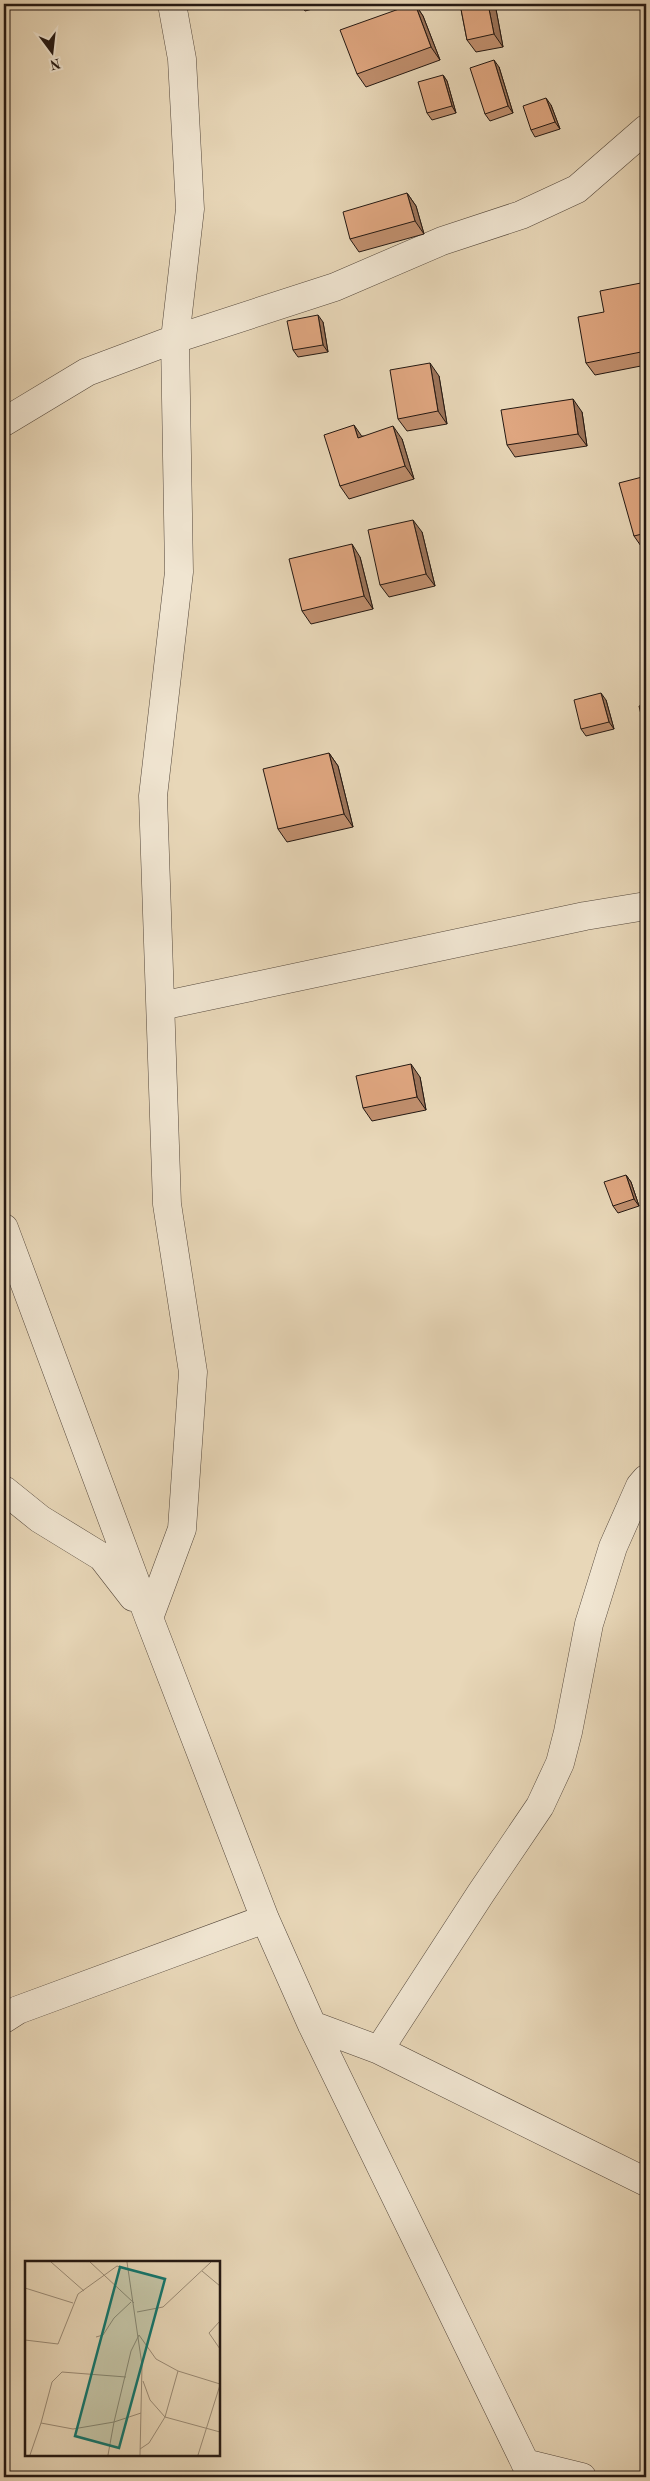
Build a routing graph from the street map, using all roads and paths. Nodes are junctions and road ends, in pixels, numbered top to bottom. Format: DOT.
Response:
graph roads {
  1 [pos="172,4"];
  2 [pos="646,129"];
  3 [pos="175,339"];
  4 [pos="4,422"];
  5 [pos="646,906"];
  6 [pos="161,1006"];
  7 [pos="4,1228"];
  8 [pos="646,1479"];
  9 [pos="4,1490"];
  10 [pos="149,1618"];
  11 [pos="265,1918"];
  12 [pos="4,2019"];
  13 [pos="312,2025"];
  14 [pos="379,2050"];
  15 [pos="646,2182"];
  16 [pos="529,2470"];
  17 [pos="582,2477"];
  1 -- 3 [label="street"];
  2 -- 3 [label="street"];
  3 -- 4 [label="street"];
  3 -- 6 [label="street"];
  5 -- 6 [label="street"];
  6 -- 10 [label="street"];
  7 -- 10 [label="street"];
  8 -- 14 [label="street"];
  9 -- 10 [label="street"];
  10 -- 11 [label="street"];
  11 -- 12 [label="street"];
  11 -- 13 [label="street"];
  13 -- 14 [label="street"];
  13 -- 16 [label="street"];
  14 -- 15 [label="street"];
  16 -- 17 [label="street"];
}
